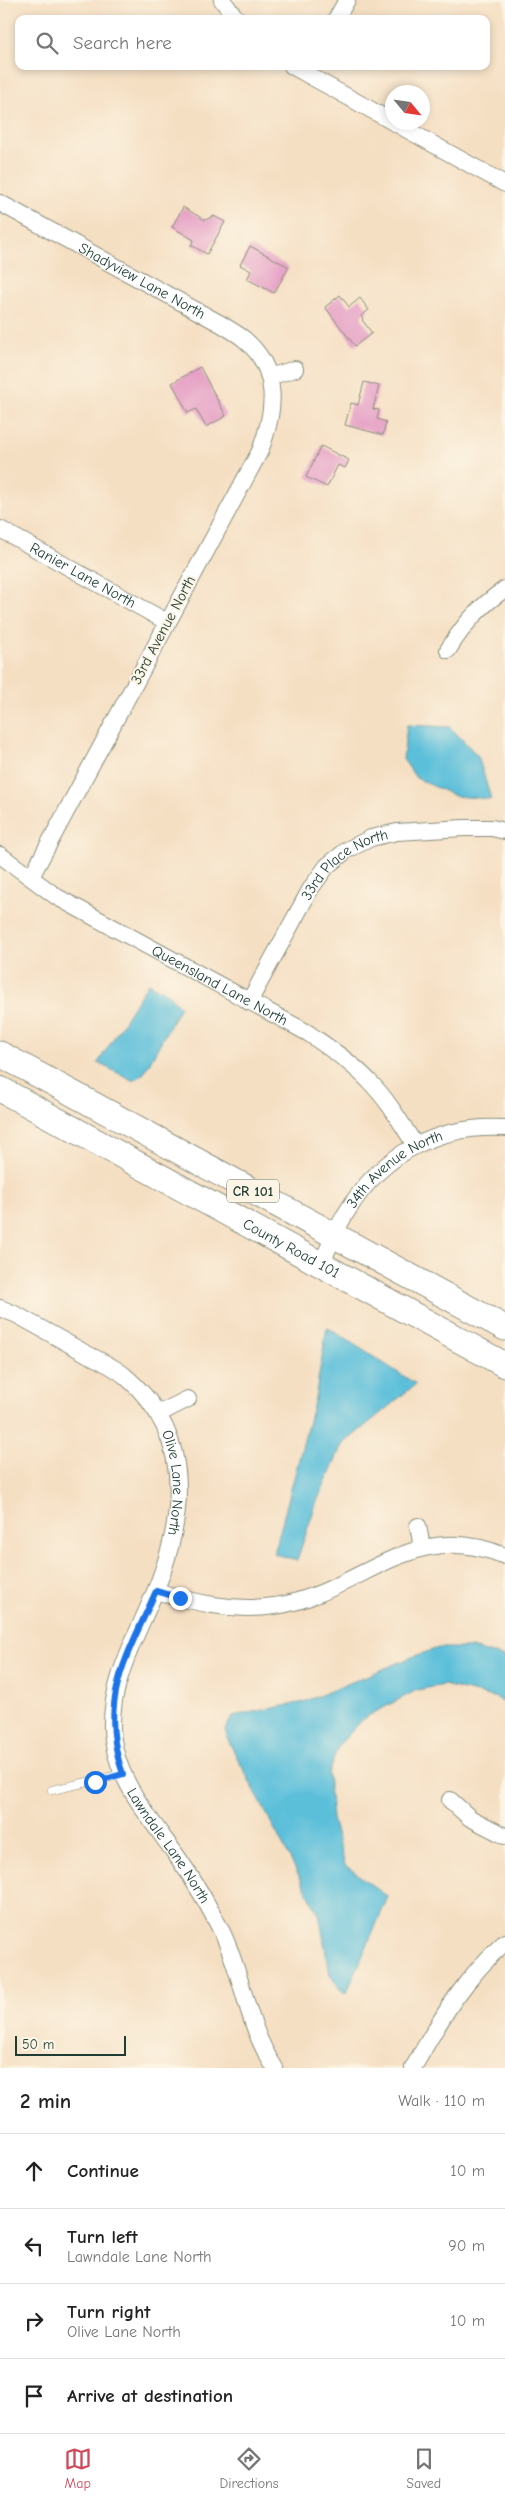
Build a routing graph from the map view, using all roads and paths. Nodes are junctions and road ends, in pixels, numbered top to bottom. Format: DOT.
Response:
graph roads {
  1 [pos="222,0"];
  2 [pos="347,0"];
  3 [pos="234,15"];
  4 [pos="338,15"];
  5 [pos="305,70"];
  6 [pos="505,184"];
  7 [pos="0,203"];
  8 [pos="295,369"];
  9 [pos="269,377"];
  10 [pos="0,529"];
  11 [pos="505,589"];
  12 [pos="167,622"];
  13 [pos="448,650"];
  14 [pos="505,831"];
  15 [pos="0,855"];
  16 [pos="31,877"];
  17 [pos="249,1002"];
  18 [pos="0,1054"];
  19 [pos="0,1089"];
  20 [pos="505,1128"];
  21 [pos="415,1144"];
  22 [pos="336,1236"];
  23 [pos="320,1264"];
  24 [pos="0,1308"];
  25 [pos="505,1328"];
  26 [pos="505,1365"];
  27 [pos="188,1399"];
  28 [pos="158,1414"];
  29 [pos="418,1526"];
  30 [pos="422,1547"];
  31 [pos="505,1556"];
  32 [pos="156,1591"];
  33 [pos="123,1774"];
  34 [pos="52,1790"];
  35 [pos="450,1800"];
  36 [pos="505,1836"];
  37 [pos="505,1942"];
  38 [pos="275,2068"];
  39 [pos="413,2068"];
  1 -- 3 [label="street"];
  2 -- 4 [label="street"];
  5 -- 6 [label="street"];
  7 -- 9 [label="street, Shadyview Lane North"];
  8 -- 9 [label="street"];
  9 -- 12 [label="street, 33rd Avenue North"];
  10 -- 12 [label="street, Ranier Lane North"];
  11 -- 13 [label="street"];
  12 -- 16 [label="street, 33rd Avenue North"];
  14 -- 17 [label="street, 33rd Place North"];
  15 -- 16 [label="street, Queensland Lane North"];
  16 -- 17 [label="street, Queensland Lane North"];
  17 -- 21 [label="street, Queensland Lane North"];
  18 -- 22 [label="main road, CR 101"];
  19 -- 23 [label="main road, County Road 101 / CR 101"];
  20 -- 21 [label="street, 34th Avenue North"];
  21 -- 22 [label="street, 34th Avenue North"];
  22 -- 23 [label="street, 34th Avenue North"];
  22 -- 25 [label="main road, CR 101"];
  23 -- 26 [label="main road, County Road 101 / CR 101"];
  24 -- 28 [label="street, Olive Lane North"];
  27 -- 28 [label="street"];
  28 -- 32 [label="street, Olive Lane North"];
  29 -- 30 [label="street"];
  30 -- 31 [label="street"];
  30 -- 32 [label="street"];
  32 -- 33 [label="street, Lawndale Lane North"];
  33 -- 34 [label="lane"];
  33 -- 38 [label="street, Lawndale Lane North"];
  35 -- 36 [label="street"];
  37 -- 39 [label="street"];
}
